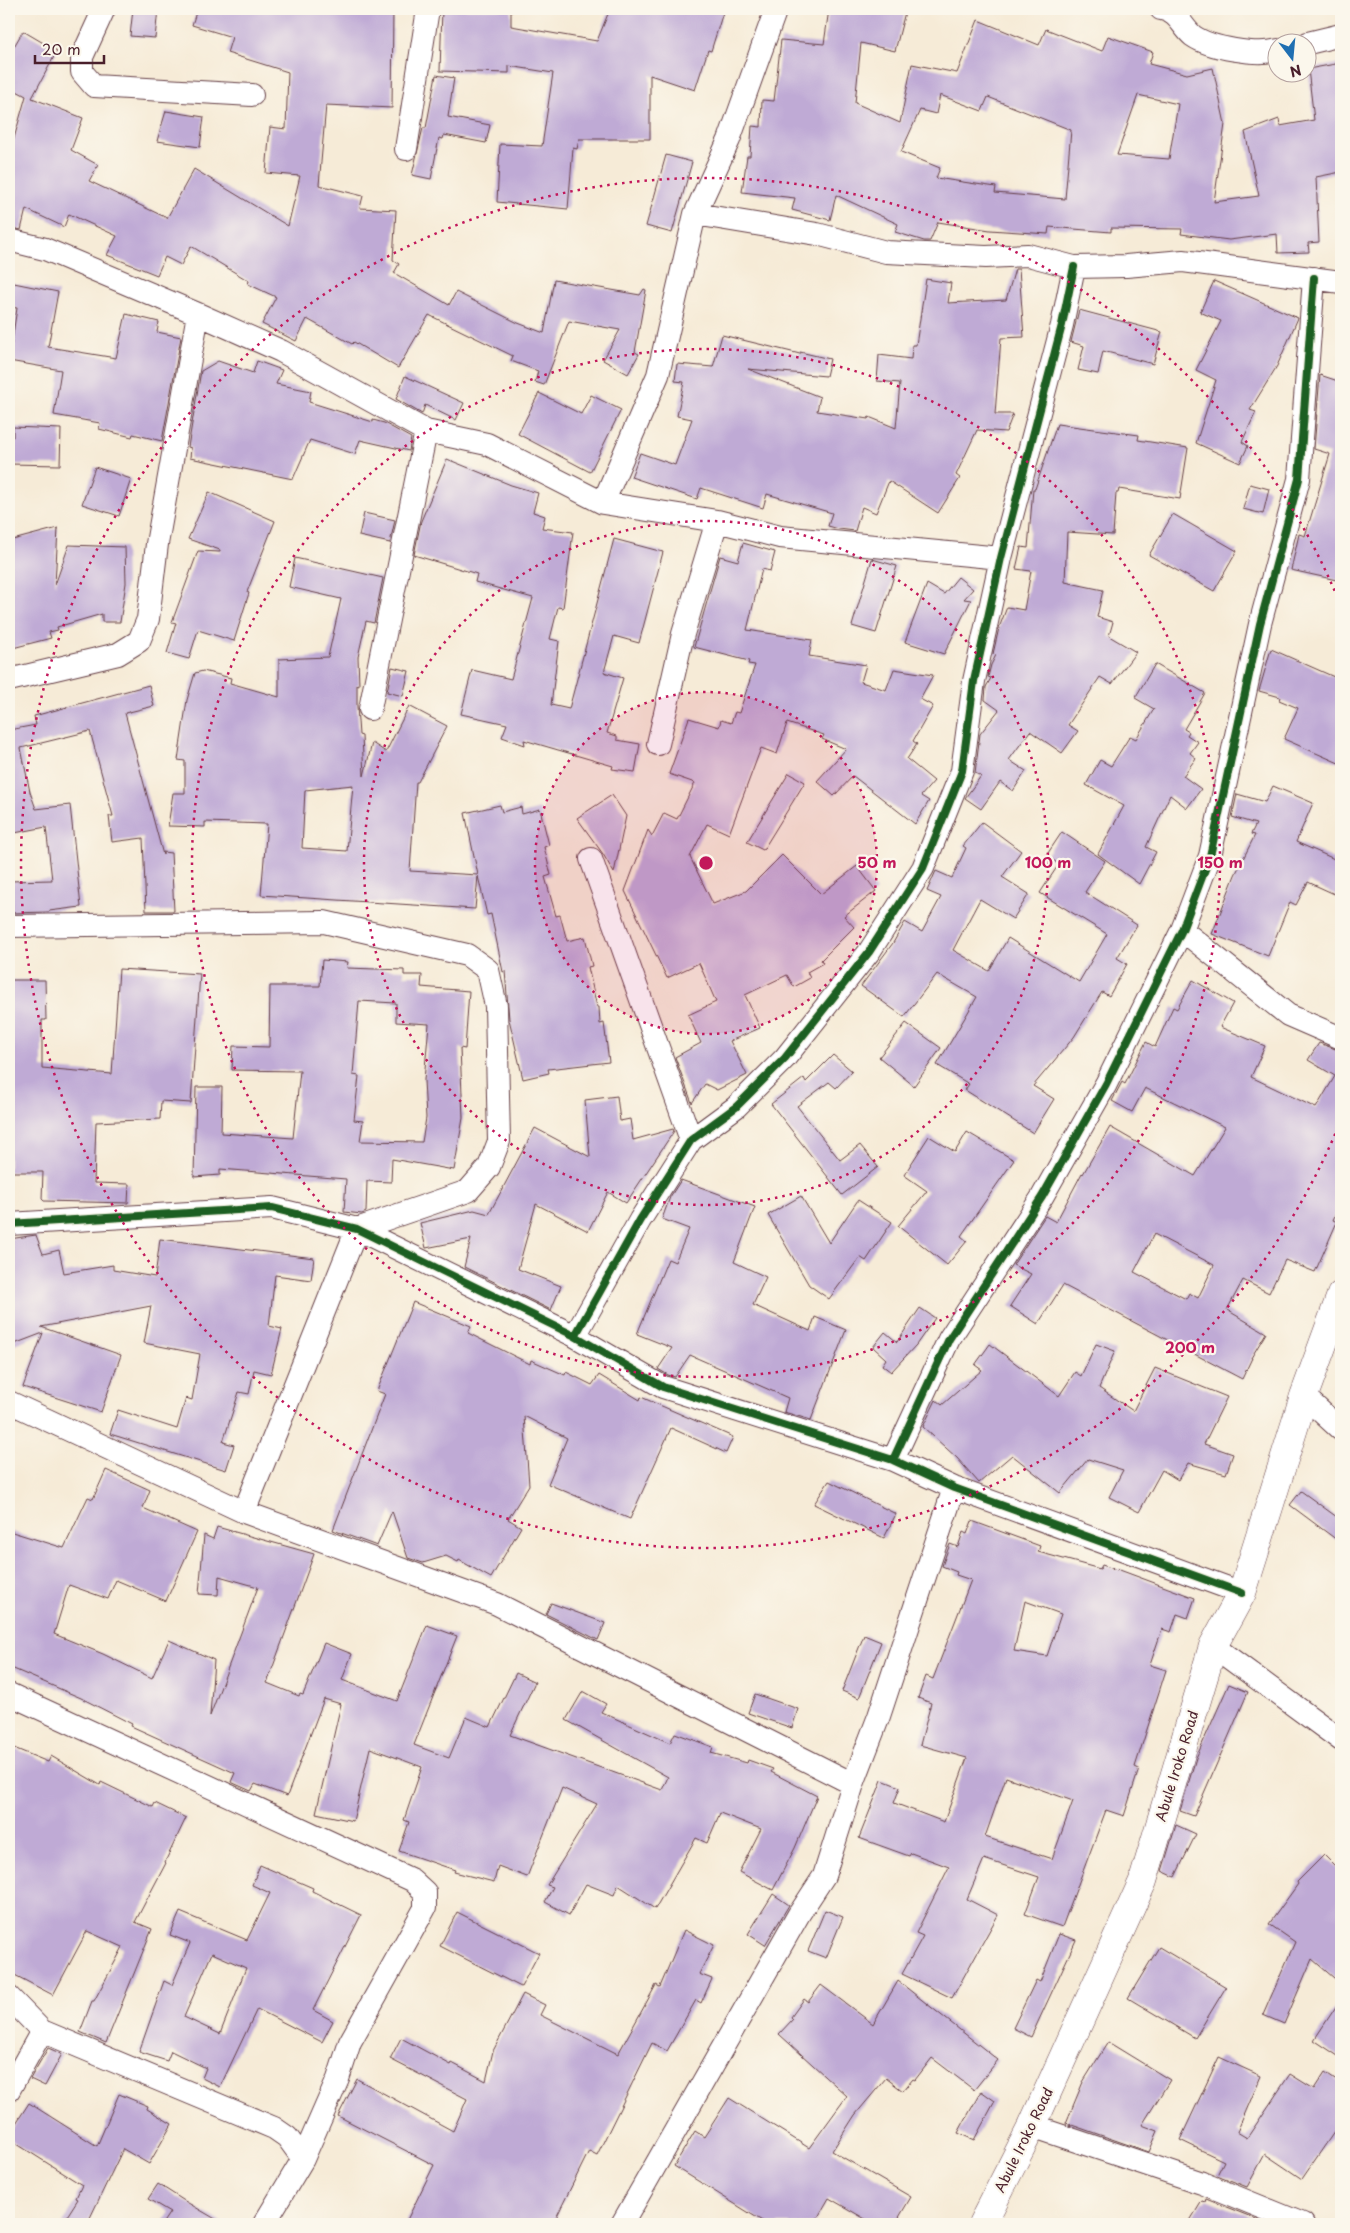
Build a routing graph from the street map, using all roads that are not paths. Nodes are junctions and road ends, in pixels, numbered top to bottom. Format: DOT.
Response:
graph roads {
  1 [pos="104,9"];
  2 [pos="428,9"];
  3 [pos="776,9"];
  4 [pos="1160,9"];
  5 [pos="1341,35"];
  6 [pos="1318,41"];
  7 [pos="1268,50"];
  8 [pos="252,95"];
  9 [pos="406,149"];
  10 [pos="696,214"];
  11 [pos="9,240"];
  12 [pos="1074,266"];
  13 [pos="1314,278"];
  14 [pos="1341,282"];
  15 [pos="198,314"];
  16 [pos="426,431"];
  17 [pos="603,503"];
  18 [pos="717,521"];
  19 [pos="1001,558"];
  20 [pos="9,680"];
  21 [pos="370,709"];
  22 [pos="658,744"];
  23 [pos="591,858"];
  24 [pos="9,926"];
  25 [pos="1182,930"];
  26 [pos="1341,1038"];
  27 [pos="691,1140"];
  28 [pos="9,1224"];
  29 [pos="357,1229"];
  30 [pos="1341,1295"];
  31 [pos="575,1336"];
  32 [pos="1304,1396"];
  33 [pos="9,1402"];
  34 [pos="1341,1430"];
  35 [pos="893,1460"];
  36 [pos="954,1488"];
  37 [pos="244,1512"];
  38 [pos="1242,1594"];
  39 [pos="1212,1646"];
  40 [pos="9,1694"];
  41 [pos="1341,1740"];
  42 [pos="853,1784"];
  43 [pos="9,1997"];
  44 [pos="42,2031"];
  45 [pos="9,2090"];
  46 [pos="1032,2126"];
  47 [pos="303,2159"];
  48 [pos="264,2224"];
  49 [pos="622,2224"];
  50 [pos="982,2224"];
  51 [pos="1303,2224"];
  1 -- 8 [label="street"];
  2 -- 9 [label="street"];
  3 -- 10 [label="street"];
  4 -- 7 [label="street"];
  5 -- 6 [label="street"];
  10 -- 12 [label="street"];
  10 -- 17 [label="street"];
  11 -- 15 [label="street"];
  12 -- 13 [label="street"];
  12 -- 19 [label="street"];
  13 -- 14 [label="street"];
  13 -- 25 [label="street"];
  15 -- 16 [label="street"];
  15 -- 20 [label="street"];
  16 -- 17 [label="street"];
  16 -- 21 [label="street"];
  17 -- 18 [label="street"];
  18 -- 19 [label="street"];
  18 -- 22 [label="street"];
  19 -- 27 [label="street"];
  23 -- 27 [label="street"];
  24 -- 29 [label="street"];
  25 -- 26 [label="street"];
  25 -- 35 [label="street"];
  27 -- 31 [label="street"];
  28 -- 29 [label="street"];
  29 -- 31 [label="street"];
  29 -- 37 [label="street"];
  30 -- 32 [label="street, Abule Iroko Road"];
  31 -- 35 [label="street"];
  32 -- 34 [label="street"];
  32 -- 38 [label="street, Abule Iroko Road"];
  33 -- 37 [label="street"];
  35 -- 36 [label="street"];
  36 -- 38 [label="street"];
  36 -- 42 [label="street"];
  37 -- 42 [label="street"];
  38 -- 39 [label="street, Abule Iroko Road"];
  39 -- 41 [label="street"];
  39 -- 46 [label="street, Abule Iroko Road"];
  40 -- 47 [label="street"];
  42 -- 49 [label="street"];
  43 -- 44 [label="street"];
  44 -- 45 [label="street"];
  44 -- 47 [label="street"];
  46 -- 50 [label="street, Abule Iroko Road"];
  46 -- 51 [label="street"];
  47 -- 48 [label="street"];
}
